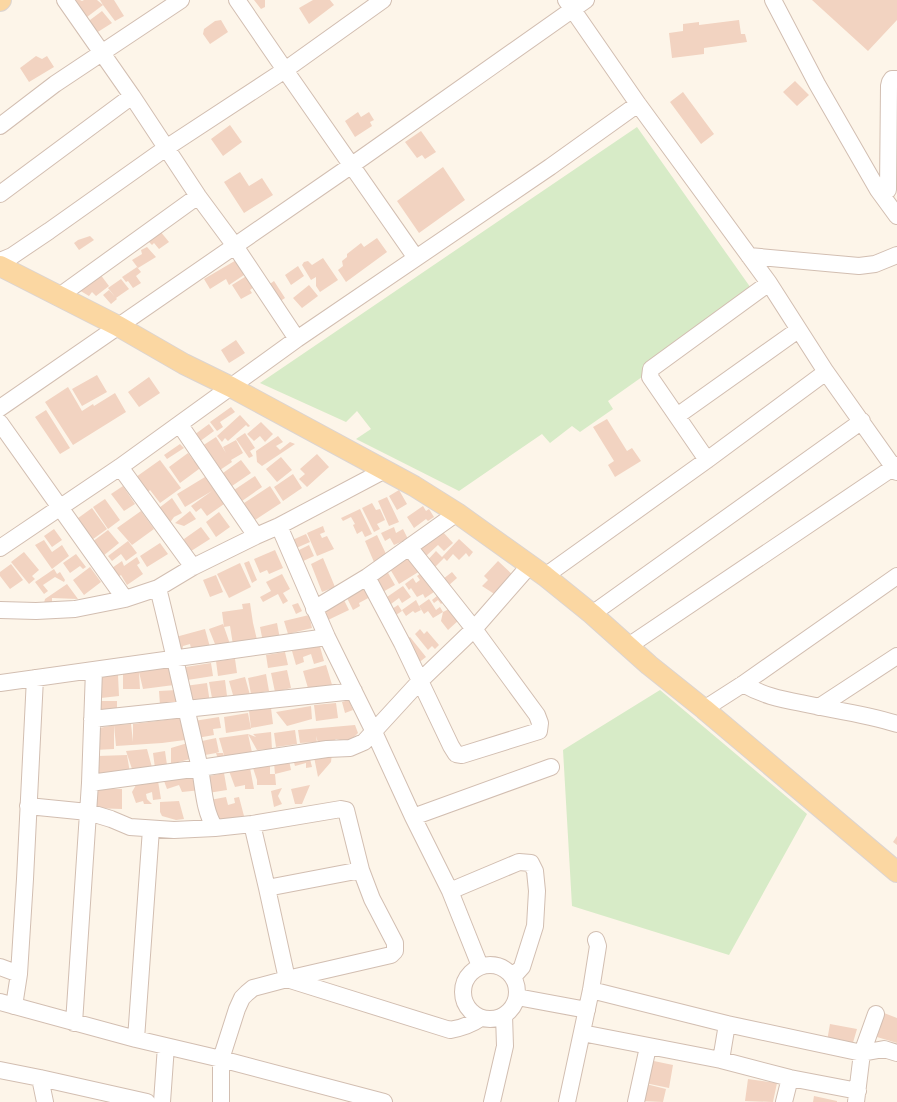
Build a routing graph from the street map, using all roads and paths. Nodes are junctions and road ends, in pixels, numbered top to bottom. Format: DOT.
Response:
graph roads {
  1 [pos="65,0"];
  2 [pos="181,0"];
  3 [pos="237,0"];
  4 [pos="383,0"];
  5 [pos="586,0"];
  6 [pos="773,0"];
  7 [pos="569,4"];
  8 [pos="101,54"];
  9 [pos="284,70"];
  10 [pos="897,79"];
  11 [pos="132,96"];
  12 [pos="638,104"];
  13 [pos="0,126"];
  14 [pos="166,148"];
  15 [pos="352,166"];
  16 [pos="888,190"];
  17 [pos="0,194"];
  18 [pos="198,196"];
  19 [pos="897,216"];
  20 [pos="235,246"];
  21 [pos="897,255"];
  22 [pos="749,256"];
  23 [pos="416,258"];
  24 [pos="0,261"];
  25 [pos="0,266"];
  26 [pos="769,283"];
  27 [pos="58,297"];
  28 [pos="118,326"];
  29 [pos="798,330"];
  30 [pos="297,339"];
  31 [pos="826,372"];
  32 [pos="231,387"];
  33 [pos="0,408"];
  34 [pos="677,416"];
  35 [pos="862,421"];
  36 [pos="0,423"];
  37 [pos="180,425"];
  38 [pos="707,460"];
  39 [pos="120,467"];
  40 [pos="896,468"];
  41 [pos="385,470"];
  42 [pos="60,506"];
  43 [pos="457,513"];
  44 [pos="279,526"];
  45 [pos="256,536"];
  46 [pos="409,547"];
  47 [pos="0,548"];
  48 [pos="193,567"];
  49 [pos="537,570"];
  50 [pos="897,576"];
  51 [pos="367,577"];
  52 [pos="158,588"];
  53 [pos="125,599"];
  54 [pos="314,609"];
  55 [pos="0,610"];
  56 [pos="592,614"];
  57 [pos="474,629"];
  58 [pos="327,637"];
  59 [pos="627,647"];
  60 [pos="897,656"];
  61 [pos="175,660"];
  62 [pos="94,670"];
  63 [pos="34,678"];
  64 [pos="420,681"];
  65 [pos="0,683"];
  66 [pos="743,684"];
  67 [pos="354,691"];
  68 [pos="819,707"];
  69 [pos="186,710"];
  70 [pos="704,710"];
  71 [pos="92,720"];
  72 [pos="897,724"];
  73 [pos="374,732"];
  74 [pos="551,767"];
  75 [pos="200,768"];
  76 [pos="90,783"];
  77 [pos="28,806"];
  78 [pos="88,812"];
  79 [pos="413,817"];
  80 [pos="252,824"];
  81 [pos="215,828"];
  82 [pos="151,830"];
  83 [pos="361,870"];
  84 [pos="897,872"];
  85 [pos="267,888"];
  86 [pos="450,891"];
  87 [pos="596,940"];
  88 [pos="480,966"];
  89 [pos="0,968"];
  90 [pos="18,974"];
  91 [pos="513,977"];
  92 [pos="287,979"];
  93 [pos="591,990"];
  94 [pos="517,997"];
  95 [pos="7,1004"];
  96 [pos="586,1010"];
  97 [pos="876,1014"];
  98 [pos="504,1015"];
  99 [pos="481,1018"];
  100 [pos="74,1023"];
  101 [pos="728,1024"];
  102 [pos="582,1033"];
  103 [pos="136,1038"];
  104 [pos="166,1046"];
  105 [pos="648,1047"];
  106 [pos="862,1053"];
  107 [pos="897,1053"];
  108 [pos="221,1058"];
  109 [pos="721,1060"];
  110 [pos="0,1070"];
  111 [pos="40,1078"];
  112 [pos="790,1078"];
  113 [pos="857,1097"];
  114 [pos="44,1102"];
  115 [pos="147,1102"];
  116 [pos="162,1102"];
  117 [pos="221,1102"];
  118 [pos="384,1102"];
  119 [pos="492,1102"];
  120 [pos="567,1102"];
  121 [pos="636,1102"];
  122 [pos="784,1102"];
  1 -- 8 [label="street"];
  2 -- 8 [label="street"];
  3 -- 9 [label="street"];
  4 -- 9 [label="street"];
  5 -- 7 [label="street"];
  6 -- 16 [label="street"];
  7 -- 12 [label="street"];
  7 -- 15 [label="street"];
  8 -- 11 [label="street"];
  8 -- 13 [label="street"];
  9 -- 14 [label="street"];
  9 -- 15 [label="street"];
  10 -- 16 [label="street"];
  11 -- 14 [label="street"];
  11 -- 17 [label="street"];
  12 -- 22 [label="street"];
  12 -- 23 [label="street"];
  14 -- 18 [label="street"];
  14 -- 24 [label="street"];
  15 -- 20 [label="street"];
  15 -- 23 [label="street"];
  16 -- 19 [label="street"];
  18 -- 20 [label="street"];
  18 -- 27 [label="street"];
  20 -- 28 [label="street"];
  20 -- 30 [label="street"];
  21 -- 22 [label="street"];
  22 -- 26 [label="street"];
  23 -- 30 [label="street"];
  25 -- 27 [label="main road"];
  26 -- 29 [label="street"];
  26 -- 34 [label="street"];
  27 -- 28 [label="main road"];
  28 -- 32 [label="main road"];
  28 -- 33 [label="street"];
  29 -- 31 [label="street"];
  29 -- 34 [label="street"];
  30 -- 32 [label="street"];
  31 -- 35 [label="street"];
  31 -- 38 [label="street"];
  32 -- 37 [label="street"];
  32 -- 41 [label="main road"];
  34 -- 38 [label="street"];
  35 -- 40 [label="street"];
  35 -- 56 [label="street"];
  36 -- 42 [label="street"];
  37 -- 39 [label="street"];
  37 -- 45 [label="street"];
  38 -- 49 [label="street"];
  39 -- 42 [label="street"];
  39 -- 48 [label="street"];
  40 -- 59 [label="street"];
  41 -- 43 [label="main road"];
  41 -- 44 [label="street"];
  42 -- 47 [label="street"];
  42 -- 53 [label="street"];
  43 -- 46 [label="street"];
  43 -- 49 [label="main road"];
  44 -- 45 [label="street"];
  44 -- 54 [label="street"];
  45 -- 48 [label="street"];
  46 -- 51 [label="street"];
  46 -- 57 [label="street"];
  48 -- 52 [label="street"];
  49 -- 56 [label="main road"];
  49 -- 57 [label="street"];
  50 -- 66 [label="street"];
  51 -- 54 [label="street"];
  51 -- 64 [label="street"];
  52 -- 53 [label="street"];
  52 -- 61 [label="street"];
  53 -- 55 [label="street"];
  54 -- 58 [label="street"];
  56 -- 59 [label="main road"];
  57 -- 64 [label="street"];
  57 -- 64 [label="street"];
  58 -- 61 [label="street"];
  58 -- 67 [label="street"];
  59 -- 70 [label="main road"];
  60 -- 68 [label="street"];
  61 -- 62 [label="street"];
  61 -- 69 [label="street"];
  62 -- 63 [label="street"];
  62 -- 71 [label="street"];
  63 -- 65 [label="street"];
  63 -- 77 [label="street"];
  64 -- 73 [label="street"];
  66 -- 68 [label="street"];
  66 -- 70 [label="street"];
  67 -- 69 [label="street"];
  67 -- 73 [label="street"];
  68 -- 72 [label="street"];
  69 -- 71 [label="street"];
  69 -- 75 [label="street"];
  70 -- 84 [label="main road"];
  71 -- 76 [label="street"];
  73 -- 75 [label="street"];
  73 -- 79 [label="street"];
  74 -- 79 [label="street"];
  75 -- 76 [label="street"];
  75 -- 81 [label="street"];
  76 -- 78 [label="street"];
  77 -- 78 [label="street"];
  77 -- 90 [label="street"];
  78 -- 82 [label="street"];
  78 -- 100 [label="street"];
  79 -- 86 [label="street"];
  80 -- 81 [label="street"];
  80 -- 83 [label="street"];
  80 -- 85 [label="street"];
  81 -- 82 [label="street"];
  82 -- 103 [label="street"];
  83 -- 85 [label="street"];
  83 -- 92 [label="street"];
  85 -- 92 [label="street"];
  86 -- 88 [label="street"];
  86 -- 91 [label="street"];
  87 -- 93 [label="street"];
  88 -- 91 [label="street"];
  88 -- 99 [label="street"];
  89 -- 90 [label="street"];
  90 -- 95 [label="street"];
  91 -- 94 [label="street"];
  92 -- 99 [label="street"];
  92 -- 108 [label="street"];
  93 -- 96 [label="street"];
  93 -- 101 [label="street"];
  94 -- 96 [label="street"];
  94 -- 98 [label="street"];
  95 -- 100 [label="street"];
  96 -- 102 [label="street"];
  97 -- 106 [label="street"];
  98 -- 99 [label="street"];
  98 -- 119 [label="street"];
  100 -- 103 [label="street"];
  101 -- 106 [label="street"];
  101 -- 109 [label="street"];
  102 -- 105 [label="street"];
  102 -- 120 [label="street"];
  103 -- 104 [label="street"];
  104 -- 108 [label="street"];
  104 -- 116 [label="street"];
  105 -- 109 [label="street"];
  105 -- 121 [label="street"];
  106 -- 107 [label="street"];
  106 -- 113 [label="street"];
  108 -- 117 [label="street"];
  108 -- 118 [label="street"];
  109 -- 112 [label="street"];
  110 -- 111 [label="street"];
  111 -- 114 [label="street"];
  111 -- 115 [label="street"];
  112 -- 113 [label="street"];
  112 -- 122 [label="street"];
}
